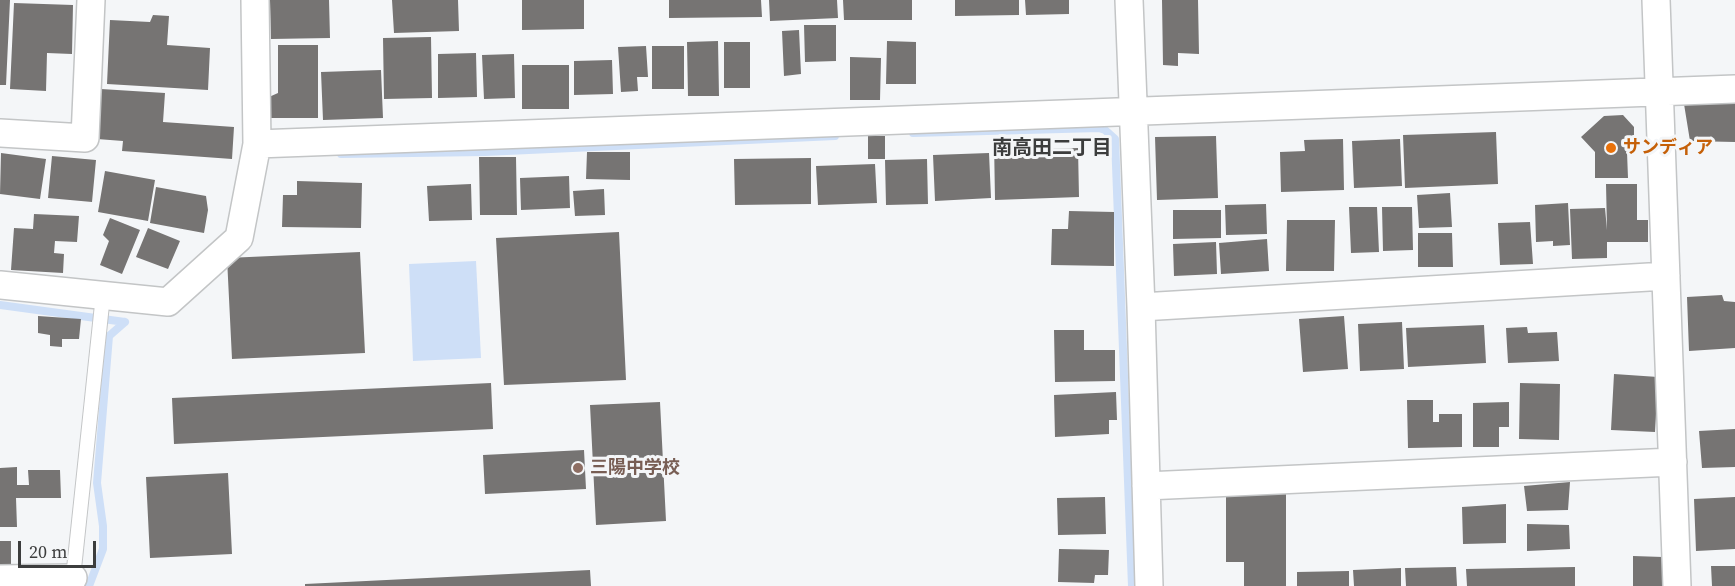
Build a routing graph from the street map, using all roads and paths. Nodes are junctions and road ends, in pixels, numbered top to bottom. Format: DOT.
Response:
graph roads {
  1 [pos="91,0"];
  2 [pos="255,0"];
  3 [pos="1129,0"];
  4 [pos="1656,0"];
  5 [pos="1735,89"];
  6 [pos="1659,91"];
  7 [pos="1133,112"];
  8 [pos="0,133"];
  9 [pos="257,144"];
  10 [pos="1666,276"];
  11 [pos="0,285"];
  12 [pos="102,302"];
  13 [pos="1141,307"];
  14 [pos="1672,462"];
  15 [pos="1146,486"];
  16 [pos="72,578"];
  17 [pos="0,579"];
  18 [pos="1149,586"];
  19 [pos="1677,586"];
  1 -- 8 [label="street"];
  2 -- 9 [label="street"];
  3 -- 7 [label="street"];
  4 -- 6 [label="street"];
  5 -- 6 [label="street"];
  6 -- 7 [label="street"];
  6 -- 10 [label="street"];
  7 -- 9 [label="street"];
  7 -- 13 [label="street"];
  9 -- 12 [label="street"];
  10 -- 13 [label="street"];
  10 -- 14 [label="street"];
  11 -- 12 [label="street"];
  12 -- 16 [label="lane"];
  13 -- 15 [label="street"];
  14 -- 15 [label="street"];
  14 -- 19 [label="street"];
  15 -- 18 [label="street"];
  16 -- 17 [label="street"];
}
